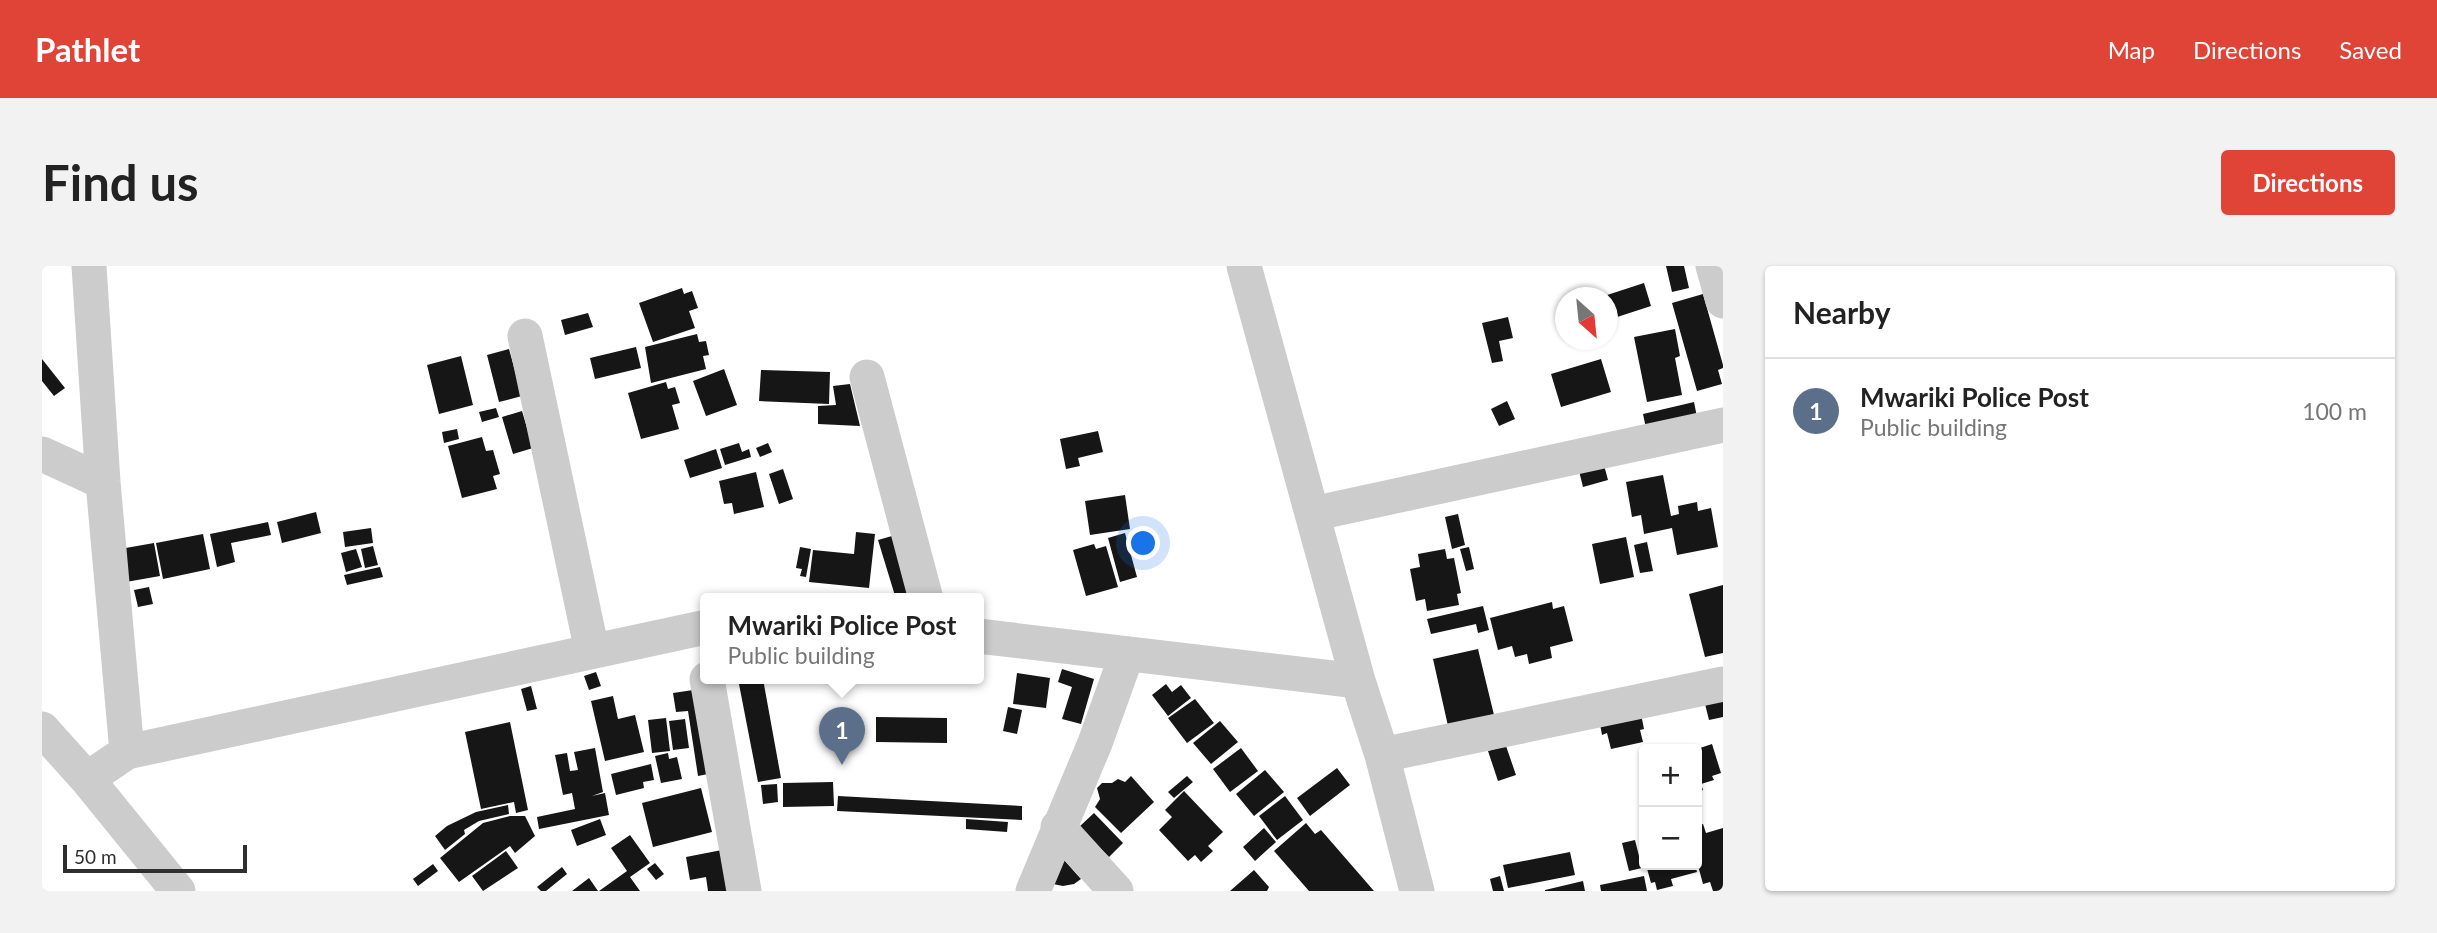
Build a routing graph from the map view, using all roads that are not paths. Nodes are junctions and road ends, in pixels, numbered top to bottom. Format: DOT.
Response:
graph roads {
  1 [pos="89,266"];
  2 [pos="1244,266"];
  3 [pos="1713,266"];
  4 [pos="1723,301"];
  5 [pos="526,336"];
  6 [pos="867,377"];
  7 [pos="1723,425"];
  8 [pos="42,454"];
  9 [pos="103,482"];
  10 [pos="1312,514"];
  11 [pos="924,593"];
  12 [pos="700,627"];
  13 [pos="984,637"];
  14 [pos="592,651"];
  15 [pos="1127,654"];
  16 [pos="1358,681"];
  17 [pos="707,684"];
  18 [pos="1723,684"];
  19 [pos="42,729"];
  20 [pos="127,752"];
  21 [pos="1382,755"];
  22 [pos="87,779"];
  23 [pos="1058,827"];
  24 [pos="178,891"];
  25 [pos="744,891"];
  26 [pos="1033,891"];
  27 [pos="1116,891"];
  28 [pos="1417,891"];
  1 -- 9 [label="street"];
  2 -- 10 [label="street"];
  3 -- 4 [label="street"];
  5 -- 14 [label="street"];
  6 -- 11 [label="street"];
  7 -- 10 [label="street"];
  8 -- 9 [label="street"];
  9 -- 20 [label="street"];
  10 -- 16 [label="street"];
  12 -- 14 [label="street"];
  13 -- 15 [label="street"];
  14 -- 20 [label="street"];
  15 -- 16 [label="street"];
  15 -- 23 [label="street"];
  16 -- 21 [label="street"];
  17 -- 25 [label="street"];
  18 -- 21 [label="street"];
  19 -- 22 [label="street"];
  20 -- 22 [label="street"];
  21 -- 28 [label="street"];
  22 -- 24 [label="street"];
  23 -- 26 [label="street"];
  23 -- 27 [label="street"];
}
